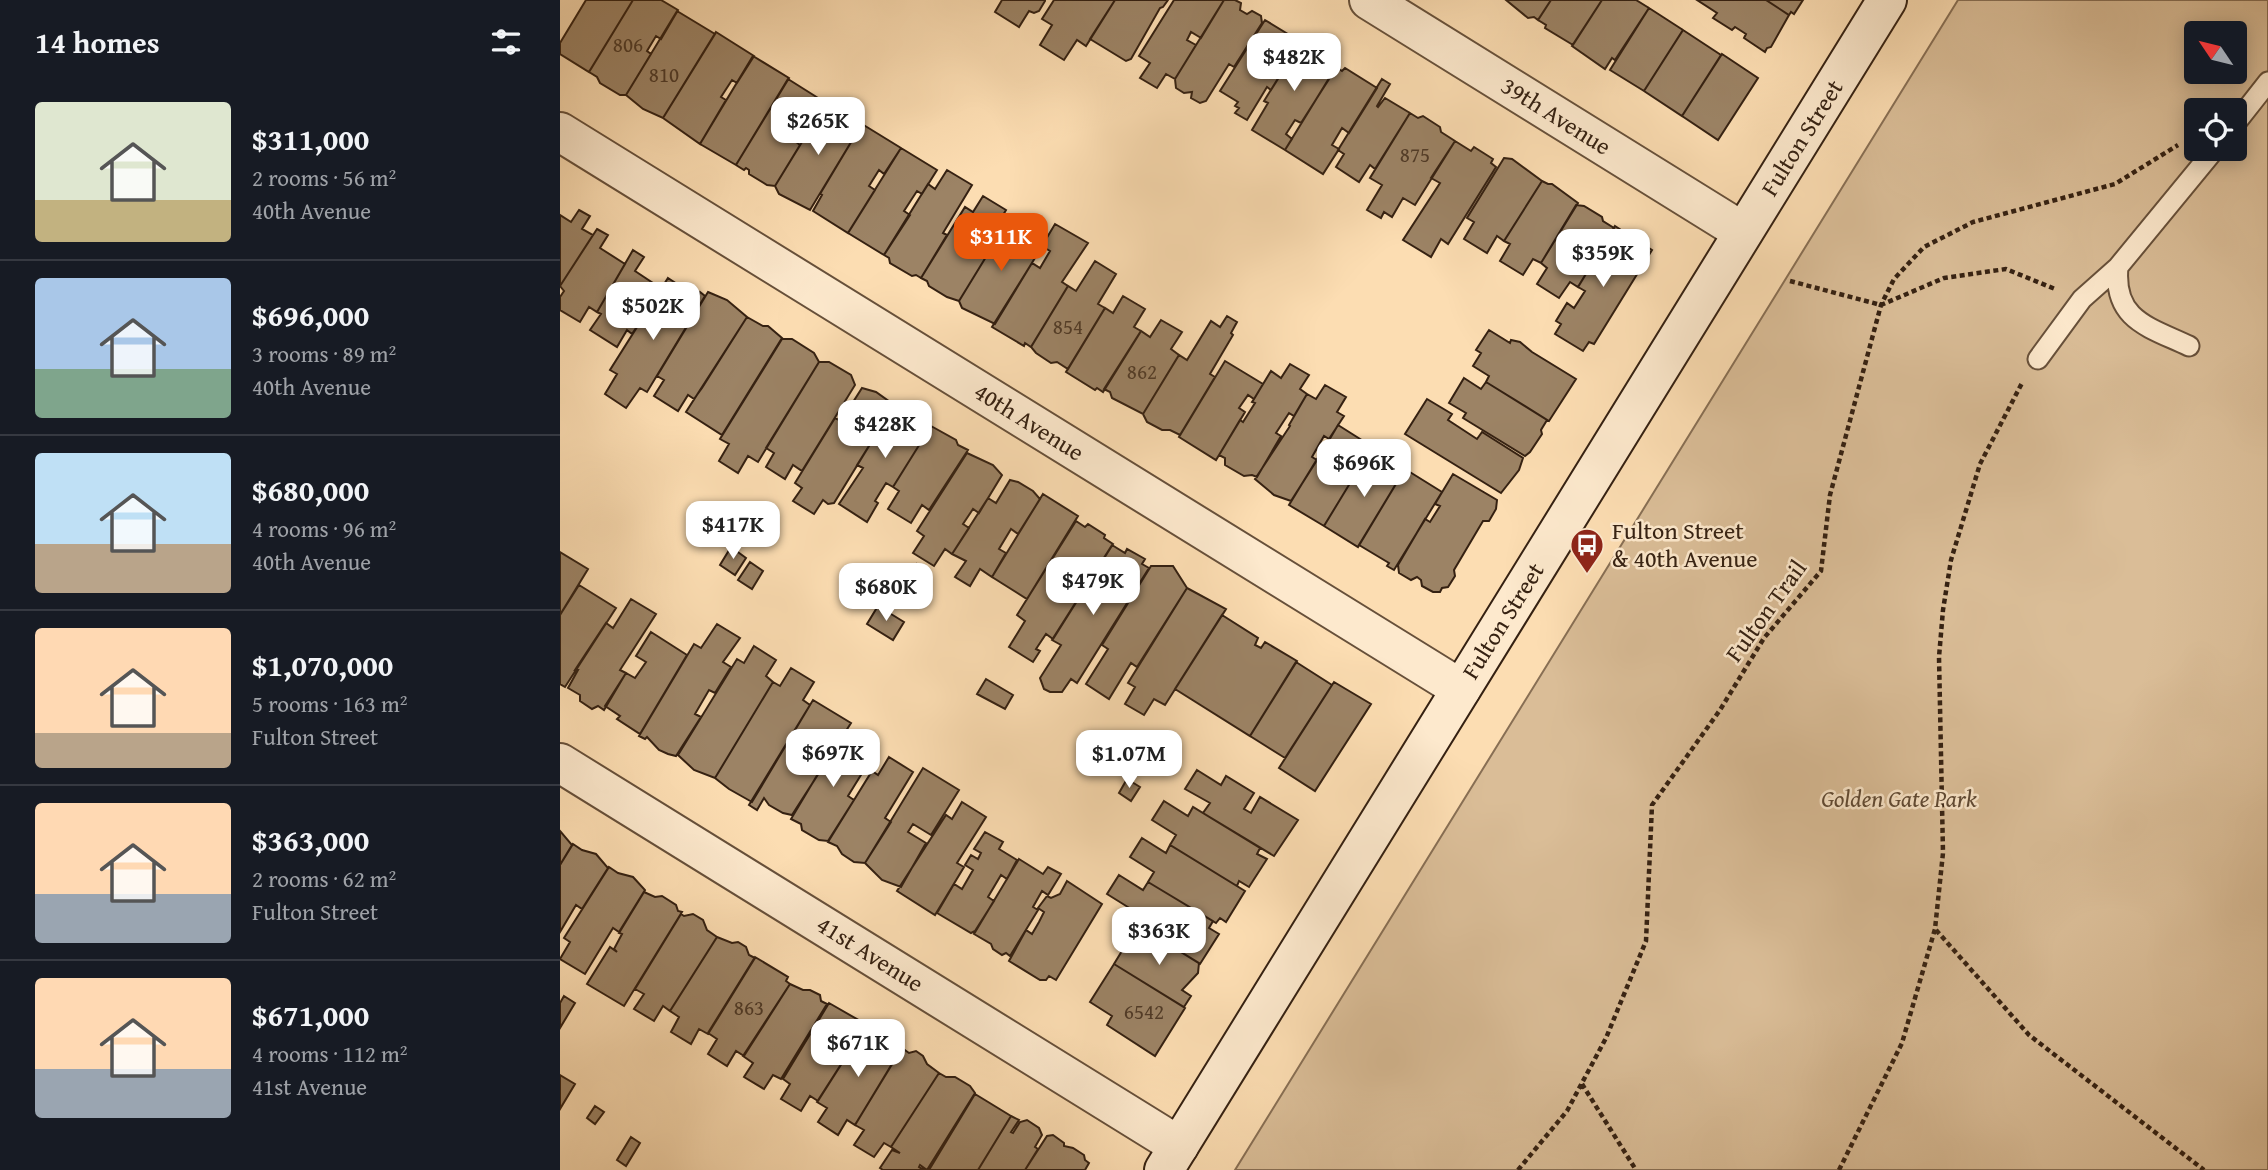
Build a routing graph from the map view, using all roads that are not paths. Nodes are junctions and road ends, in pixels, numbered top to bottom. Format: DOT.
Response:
graph roads {
  1 [pos="1368,0"];
  2 [pos="1887,0"];
  3 [pos="2268,82"];
  4 [pos="2247,109"];
  5 [pos="560,132"];
  6 [pos="2205,161"];
  7 [pos="1743,232"];
  8 [pos="2118,267"];
  9 [pos="2189,346"];
  10 [pos="2038,359"];
  11 [pos="1461,689"];
  12 [pos="560,763"];
  13 [pos="1172,1158"];
  1 -- 7 [label="street, 39th Avenue"];
  2 -- 7 [label="street, Fulton Street"];
  3 -- 4 [label="lane"];
  5 -- 11 [label="street, 40th Avenue"];
  6 -- 8 [label="lane"];
  7 -- 11 [label="street, Fulton Street"];
  8 -- 9 [label="lane"];
  8 -- 10 [label="lane"];
  11 -- 13 [label="street, Fulton Street"];
  12 -- 13 [label="street, 41st Avenue"];
}
